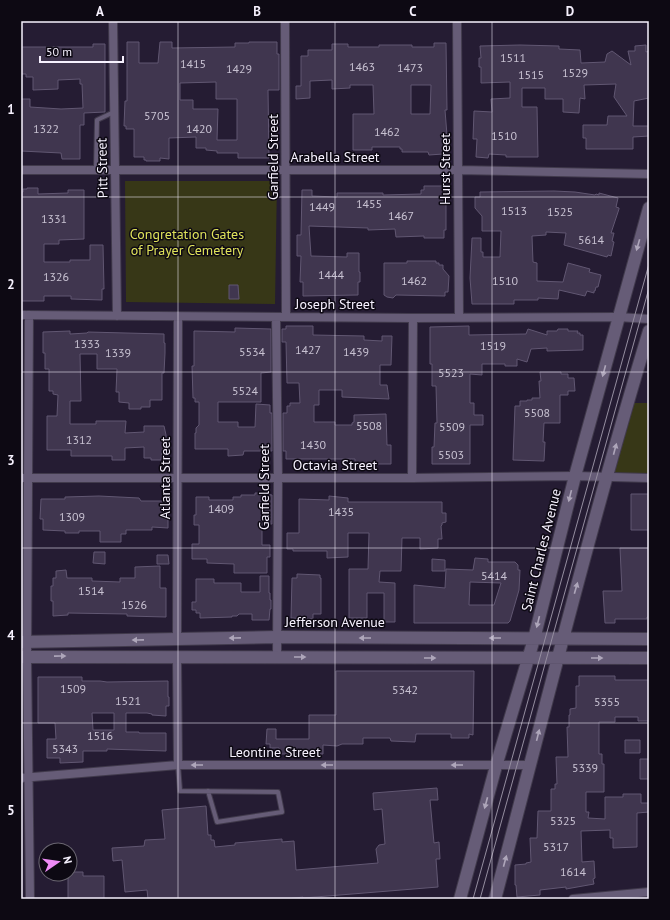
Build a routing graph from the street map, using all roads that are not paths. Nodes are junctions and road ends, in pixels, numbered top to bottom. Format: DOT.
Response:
graph roads {
  1 [pos="113,21"];
  2 [pos="285,21"];
  3 [pos="457,21"];
  4 [pos="114,112"];
  5 [pos="21,170"];
  6 [pos="96,170"];
  7 [pos="115,170"];
  8 [pos="287,170"];
  9 [pos="458,170"];
  10 [pos="649,174"];
  11 [pos="649,208"];
  12 [pos="25,315"];
  13 [pos="117,316"];
  14 [pos="178,316"];
  15 [pos="276,317"];
  16 [pos="286,317"];
  17 [pos="459,317"];
  18 [pos="618,317"];
  19 [pos="413,318"];
  20 [pos="649,319"];
  21 [pos="649,331"];
  22 [pos="575,476"];
  23 [pos="607,477"];
  24 [pos="25,478"];
  25 [pos="178,478"];
  26 [pos="278,478"];
  27 [pos="412,478"];
  28 [pos="649,478"];
  29 [pos="277,637"];
  30 [pos="177,639"];
  31 [pos="534,639"];
  32 [pos="562,639"];
  33 [pos="649,639"];
  34 [pos="24,642"];
  35 [pos="24,657"];
  36 [pos="177,657"];
  37 [pos="277,657"];
  38 [pos="529,658"];
  39 [pos="558,658"];
  40 [pos="649,658"];
  41 [pos="178,765"];
  42 [pos="530,765"];
  43 [pos="496,766"];
  44 [pos="25,777"];
  45 [pos="208,791"];
  46 [pos="649,892"];
  47 [pos="30,899"];
  48 [pos="460,899"];
  49 [pos="495,899"];
  50 [pos="573,899"];
  1 -- 4 [label="street, Pitt Street"];
  2 -- 8 [label="street, Garfield Street"];
  3 -- 9 [label="street, Hurst Street"];
  4 -- 6 [label="lane"];
  4 -- 7 [label="street, Pitt Street"];
  5 -- 6 [label="street, Arabella Street"];
  6 -- 7 [label="street, Arabella Street"];
  7 -- 8 [label="street, Arabella Street"];
  7 -- 13 [label="street, Pitt Street"];
  8 -- 9 [label="street, Arabella Street"];
  8 -- 16 [label="street, Garfield Street"];
  9 -- 10 [label="street, Arabella Street"];
  9 -- 17 [label="street, Hurst Street"];
  11 -- 18 [label="main road, Saint Charles Avenue, one-way"];
  12 -- 13 [label="street, Joseph Street"];
  12 -- 24 [label="street"];
  13 -- 14 [label="street, Joseph Street"];
  14 -- 15 [label="street, Joseph Street"];
  14 -- 25 [label="street, Atlanta Street"];
  15 -- 16 [label="street, Joseph Street"];
  15 -- 26 [label="street, Garfield Street"];
  16 -- 19 [label="street, Joseph Street"];
  17 -- 18 [label="street, Joseph Street"];
  17 -- 19 [label="street, Joseph Street"];
  18 -- 20 [label="street, Joseph Street"];
  18 -- 22 [label="main road, Saint Charles Avenue, one-way"];
  19 -- 27 [label="street"];
  23 -- 21 [label="main road, one-way"];
  22 -- 23 [label="street, Octavia Street"];
  22 -- 27 [label="street, Octavia Street"];
  22 -- 31 [label="main road, Saint Charles Avenue, one-way"];
  23 -- 28 [label="street, Octavia Street"];
  32 -- 23 [label="main road, one-way"];
  24 -- 25 [label="street, Octavia Street"];
  24 -- 34 [label="street"];
  25 -- 26 [label="street, Octavia Street"];
  25 -- 30 [label="street, Atlanta Street"];
  26 -- 27 [label="street, Octavia Street"];
  26 -- 29 [label="street, Garfield Street"];
  29 -- 30 [label="main road, Jefferson Avenue, one-way"];
  31 -- 29 [label="main road, Jefferson Avenue, one-way"];
  29 -- 37 [label="street, Garfield Street"];
  30 -- 34 [label="main road, Jefferson Avenue, one-way"];
  30 -- 36 [label="main road"];
  31 -- 32 [label="main road, Jefferson Avenue"];
  31 -- 38 [label="main road, Saint Charles Avenue"];
  32 -- 33 [label="main road, Jefferson Avenue"];
  32 -- 39 [label="main road"];
  34 -- 35 [label="street"];
  35 -- 36 [label="main road, one-way"];
  35 -- 44 [label="street"];
  36 -- 37 [label="main road"];
  36 -- 41 [label="street"];
  37 -- 38 [label="main road, one-way"];
  38 -- 39 [label="main road"];
  38 -- 43 [label="main road, Saint Charles Avenue"];
  39 -- 40 [label="main road, one-way"];
  42 -- 39 [label="main road, one-way"];
  43 -- 41 [label="street, Leontine Street, one-way"];
  41 -- 44 [label="street, Leontine Street"];
  41 -- 45 [label="lane"];
  42 -- 43 [label="street, Leontine Street"];
  49 -- 42 [label="main road, one-way"];
  43 -- 48 [label="main road, Saint Charles Avenue, one-way"];
  44 -- 47 [label="street"];
  45 -- 45 [label="lane"];
  46 -- 50 [label="street"];
}
